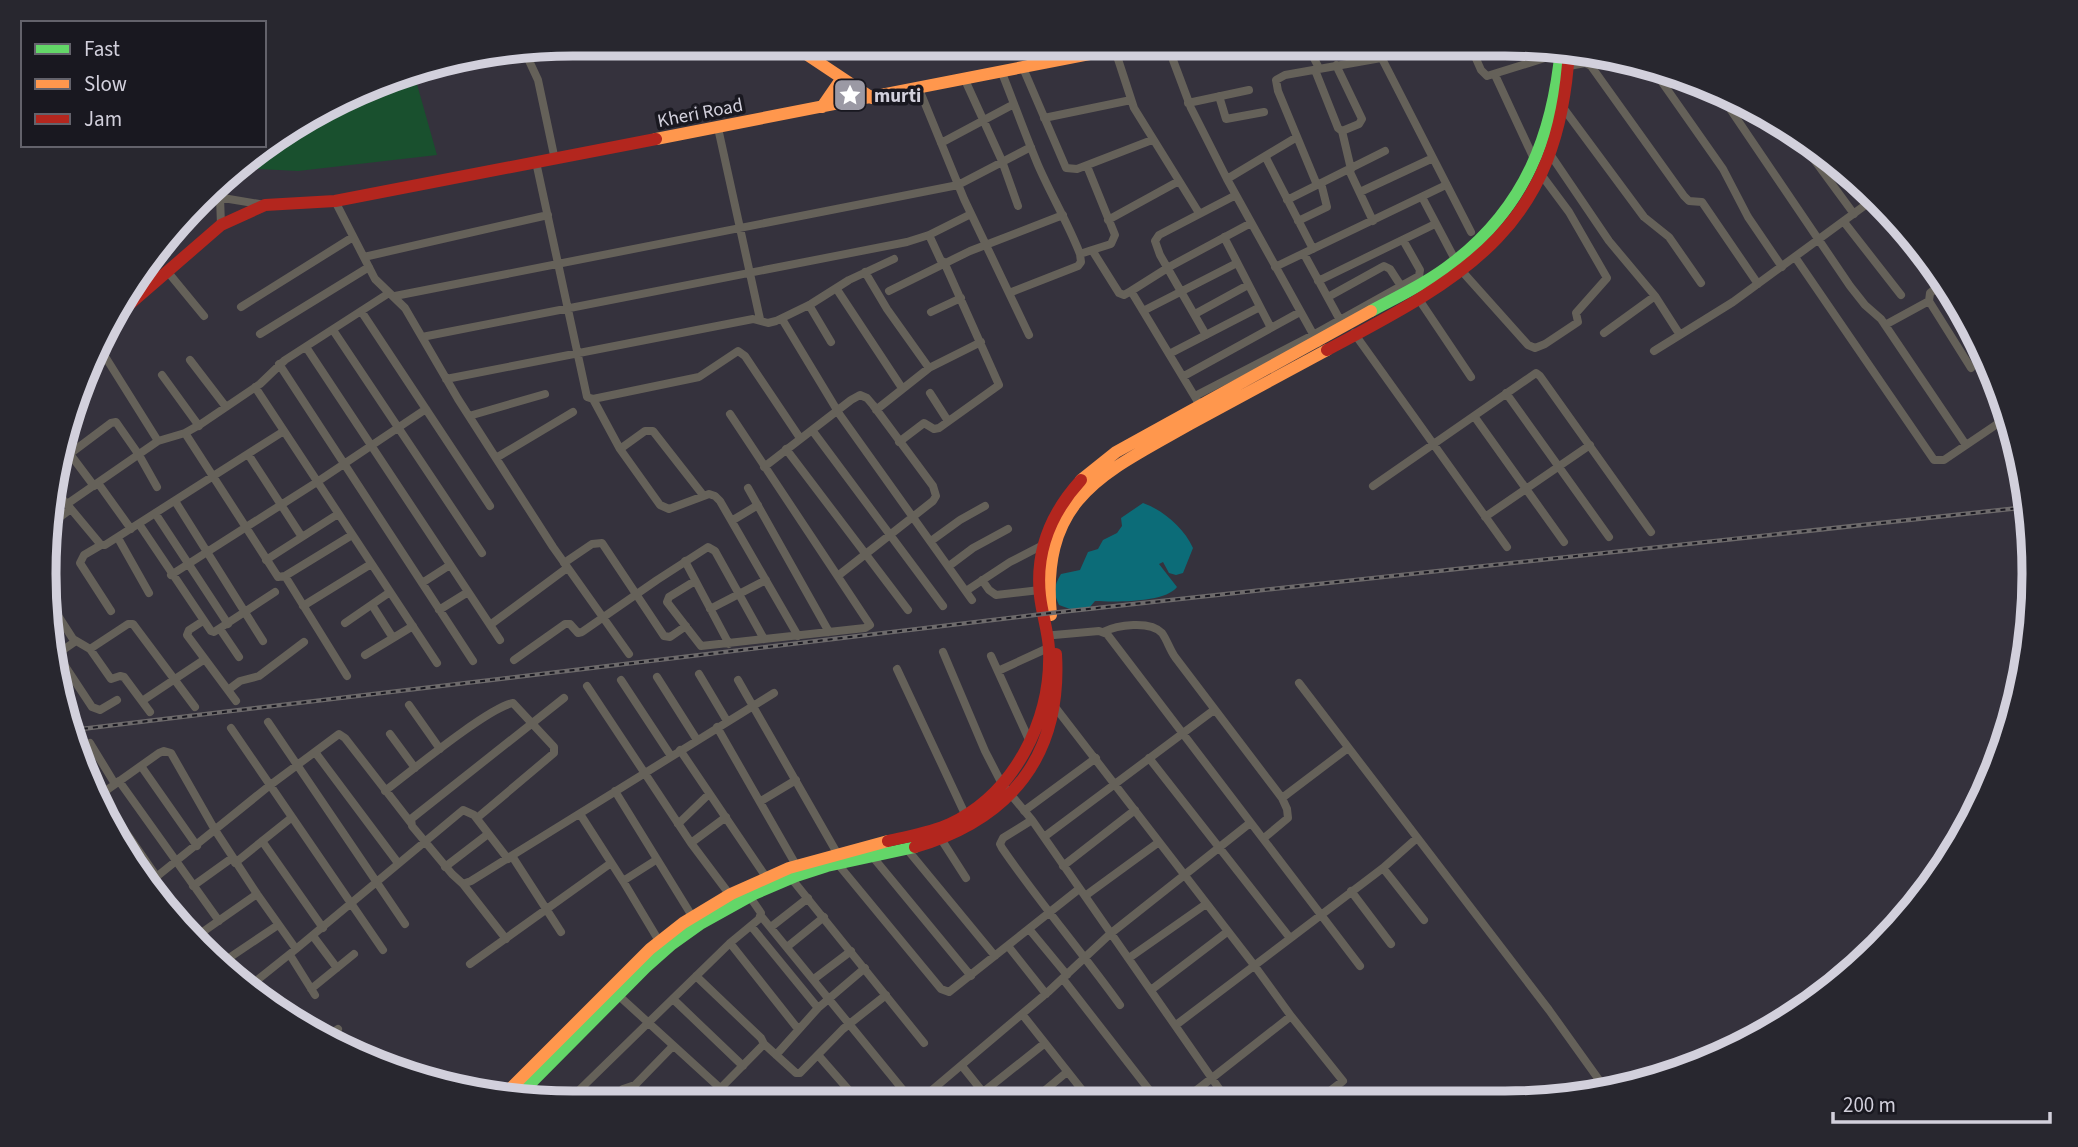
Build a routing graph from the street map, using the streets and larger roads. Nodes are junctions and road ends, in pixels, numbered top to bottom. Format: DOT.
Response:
graph roads {
  1 [pos="809,56"];
  2 [pos="1049,56"];
  3 [pos="1085,56"];
  4 [pos="1117,56"];
  5 [pos="1171,56"];
  6 [pos="1312,56"];
  7 [pos="1476,56"];
  8 [pos="529,58"];
  9 [pos="1381,58"];
  10 [pos="1546,58"];
  11 [pos="1560,59"];
  12 [pos="1569,60"];
  13 [pos="1583,63"];
  14 [pos="1046,64"];
  15 [pos="1336,65"];
  16 [pos="1569,66"];
  17 [pos="1023,68"];
  18 [pos="1317,69"];
  19 [pos="1002,73"];
  20 [pos="1495,75"];
  21 [pos="842,78"];
  22 [pos="965,80"];
  23 [pos="1661,80"];
  24 [pos="919,89"];
  25 [pos="1249,90"];
  26 [pos="1219,96"];
  27 [pos="872,98"];
  28 [pos="1130,100"];
  29 [pos="1188,103"];
  30 [pos="1014,104"];
  31 [pos="822,107"];
  32 [pos="1729,107"];
  33 [pos="1564,109"];
  34 [pos="1264,112"];
  35 [pos="1044,118"];
  36 [pos="983,121"];
  37 [pos="718,128"];
  38 [pos="1342,131"];
  39 [pos="1297,137"];
  40 [pos="1152,140"];
  41 [pos="941,143"];
  42 [pos="1031,147"];
  43 [pos="1385,151"];
  44 [pos="1550,154"];
  45 [pos="1265,156"];
  46 [pos="1433,158"];
  47 [pos="1813,158"];
  48 [pos="555,160"];
  49 [pos="1002,161"];
  50 [pos="536,162"];
  51 [pos="1087,166"];
  52 [pos="1537,167"];
  53 [pos="1350,169"];
  54 [pos="1227,179"];
  55 [pos="1179,181"];
  56 [pos="1319,184"];
  57 [pos="958,185"];
  58 [pos="1446,185"];
  59 [pos="1360,192"];
  60 [pos="1236,195"];
  61 [pos="219,197"];
  62 [pos="1422,197"];
  63 [pos="217,199"];
  64 [pos="1287,200"];
  65 [pos="335,201"];
  66 [pos="1866,204"];
  67 [pos="265,205"];
  68 [pos="1018,206"];
  69 [pos="1199,213"];
  70 [pos="971,214"];
  71 [pos="1854,214"];
  72 [pos="548,215"];
  73 [pos="1063,215"];
  74 [pos="1108,220"];
  75 [pos="1298,221"];
  76 [pos="1373,221"];
  77 [pos="1844,222"];
  78 [pos="1251,223"];
  79 [pos="1435,224"];
  80 [pos="221,225"];
  81 [pos="740,228"];
  82 [pos="1471,232"];
  83 [pos="929,235"];
  84 [pos="353,237"];
  85 [pos="1224,237"];
  86 [pos="1819,239"];
  87 [pos="1403,240"];
  88 [pos="986,245"];
  89 [pos="1313,249"];
  90 [pos="1092,250"];
  91 [pos="1080,254"];
  92 [pos="1304,254"];
  93 [pos="364,257"];
  94 [pos="1795,257"];
  95 [pos="894,259"];
  96 [pos="943,263"];
  97 [pos="1237,263"];
  98 [pos="558,264"];
  99 [pos="369,267"];
  100 [pos="1169,267"];
  101 [pos="1275,267"];
  102 [pos="1459,267"];
  103 [pos="1782,267"];
  104 [pos="167,271"];
  105 [pos="748,272"];
  106 [pos="866,272"];
  107 [pos="1318,281"];
  108 [pos="1700,283"];
  109 [pos="1758,284"];
  110 [pos="1248,285"];
  111 [pos="1401,286"];
  112 [pos="836,288"];
  113 [pos="1936,288"];
  114 [pos="889,290"];
  115 [pos="1131,291"];
  116 [pos="1183,291"];
  117 [pos="1009,293"];
  118 [pos="392,295"];
  119 [pos="1901,295"];
  120 [pos="1655,296"];
  121 [pos="1328,297"];
  122 [pos="961,298"];
  123 [pos="1418,298"];
  124 [pos="134,301"];
  125 [pos="1929,301"];
  126 [pos="809,305"];
  127 [pos="241,307"];
  128 [pos="1260,307"];
  129 [pos="568,308"];
  130 [pos="362,311"];
  131 [pos="1143,311"];
  132 [pos="932,312"];
  133 [pos="1300,312"];
  134 [pos="1195,314"];
  135 [pos="204,316"];
  136 [pos="760,319"];
  137 [pos="782,319"];
  138 [pos="1885,325"];
  139 [pos="1271,328"];
  140 [pos="1349,328"];
  141 [pos="333,330"];
  142 [pos="1604,333"];
  143 [pos="260,334"];
  144 [pos="1029,335"];
  145 [pos="1206,335"];
  146 [pos="1680,335"];
  147 [pos="422,337"];
  148 [pos="1315,339"];
  149 [pos="831,342"];
  150 [pos="981,342"];
  151 [pos="306,346"];
  152 [pos="1654,351"];
  153 [pos="577,353"];
  154 [pos="1171,353"];
  155 [pos="104,355"];
  156 [pos="190,360"];
  157 [pos="279,364"];
  158 [pos="1971,368"];
  159 [pos="929,369"];
  160 [pos="162,375"];
  161 [pos="1184,376"];
  162 [pos="1471,377"];
  163 [pos="446,379"];
  164 [pos="256,387"];
  165 [pos="902,388"];
  166 [pos="930,393"];
  167 [pos="1506,393"];
  168 [pos="545,394"];
  169 [pos="593,399"];
  170 [pos="1198,401"];
  171 [pos="226,407"];
  172 [pos="426,409"];
  173 [pos="837,410"];
  174 [pos="876,410"];
  175 [pos="573,412"];
  176 [pos="730,414"];
  177 [pos="469,416"];
  178 [pos="1474,416"];
  179 [pos="948,421"];
  180 [pos="1999,423"];
  181 [pos="198,426"];
  182 [pos="398,427"];
  183 [pos="812,430"];
  184 [pos="284,431"];
  185 [pos="185,433"];
  186 [pos="800,438"];
  187 [pos="158,441"];
  188 [pos="899,442"];
  189 [pos="371,445"];
  190 [pos="1590,445"];
  191 [pos="1434,446"];
  192 [pos="1966,446"];
  193 [pos="620,449"];
  194 [pos="786,449"];
  195 [pos="70,454"];
  196 [pos="139,454"];
  197 [pos="248,454"];
  198 [pos="496,458"];
  199 [pos="344,464"];
  200 [pos="764,467"];
  201 [pos="1559,467"];
  202 [pos="213,477"];
  203 [pos="317,482"];
  204 [pos="96,484"];
  205 [pos="1373,486"];
  206 [pos="157,487"];
  207 [pos="748,488"];
  208 [pos="1526,489"];
  209 [pos="703,495"];
  210 [pos="62,497"];
  211 [pos="175,501"];
  212 [pos="281,505"];
  213 [pos="758,505"];
  214 [pos="69,506"];
  215 [pos="489,506"];
  216 [pos="985,506"];
  217 [pos="155,513"];
  218 [pos="338,514"];
  219 [pos="59,516"];
  220 [pos="914,516"];
  221 [pos="1485,517"];
  222 [pos="733,520"];
  223 [pos="135,526"];
  224 [pos="245,528"];
  225 [pos="1008,528"];
  226 [pos="1651,532"];
  227 [pos="352,534"];
  228 [pos="891,535"];
  229 [pos="302,537"];
  230 [pos="1609,537"];
  231 [pos="118,538"];
  232 [pos="931,541"];
  233 [pos="1564,541"];
  234 [pos="101,545"];
  235 [pos="1043,545"];
  236 [pos="1507,547"];
  237 [pos="207,552"];
  238 [pos="482,553"];
  239 [pos="866,555"];
  240 [pos="266,560"];
  241 [pos="685,561"];
  242 [pos="189,564"];
  243 [pos="371,564"];
  244 [pos="450,565"];
  245 [pos="565,565"];
  246 [pos="949,566"];
  247 [pos="172,575"];
  248 [pos="839,575"];
  249 [pos="285,576"];
  250 [pos="766,580"];
  251 [pos="982,580"];
  252 [pos="695,581"];
  253 [pos="422,583"];
  254 [pos="1040,590"];
  255 [pos="966,591"];
  256 [pos="275,592"];
  257 [pos="390,592"];
  258 [pos="468,592"];
  259 [pos="149,593"];
  260 [pos="635,594"];
  261 [pos="739,594"];
  262 [pos="972,600"];
  263 [pos="372,605"];
  264 [pos="303,606"];
  265 [pos="943,606"];
  266 [pos="710,609"];
  267 [pos="439,610"];
  268 [pos="908,610"];
  269 [pos="111,611"];
  270 [pos="246,613"];
  271 [pos="58,616"];
  272 [pos="604,617"];
  273 [pos="203,621"];
  274 [pos="345,623"];
  275 [pos="63,624"];
  276 [pos="490,625"];
  277 [pos="59,626"];
  278 [pos="224,626"];
  279 [pos="413,626"];
  280 [pos="686,626"];
  281 [pos="830,632"];
  282 [pos="1104,632"];
  283 [pos="1054,635"];
  284 [pos="798,636"];
  285 [pos="393,638"];
  286 [pos="764,639"];
  287 [pos="500,640"];
  288 [pos="76,641"];
  289 [pos="263,641"];
  290 [pos="304,642"];
  291 [pos="729,644"];
  292 [pos="1048,648"];
  293 [pos="90,649"];
  294 [pos="62,651"];
  295 [pos="943,652"];
  296 [pos="629,654"];
  297 [pos="365,655"];
  298 [pos="991,656"];
  299 [pos="239,657"];
  300 [pos="205,659"];
  301 [pos="514,660"];
  302 [pos="473,661"];
  303 [pos="437,663"];
  304 [pos="64,665"];
  305 [pos="897,669"];
  306 [pos="998,671"];
  307 [pos="699,674"];
  308 [pos="347,676"];
  309 [pos="657,677"];
  310 [pos="621,680"];
  311 [pos="738,680"];
  312 [pos="173,681"];
  313 [pos="1299,683"];
  314 [pos="587,686"];
  315 [pos="228,690"];
  316 [pos="774,693"];
  317 [pos="564,698"];
  318 [pos="117,700"];
  319 [pos="236,701"];
  320 [pos="142,702"];
  321 [pos="408,705"];
  322 [pos="753,705"];
  323 [pos="1055,707"];
  324 [pos="195,708"];
  325 [pos="1214,710"];
  326 [pos="150,712"];
  327 [pos="727,721"];
  328 [pos="268,722"];
  329 [pos="531,724"];
  330 [pos="717,727"];
  331 [pos="231,729"];
  332 [pos="390,734"];
  333 [pos="1181,734"];
  334 [pos="696,740"];
  335 [pos="90,743"];
  336 [pos="1030,743"];
  337 [pos="1349,748"];
  338 [pos="440,750"];
  339 [pos="680,750"];
  340 [pos="315,752"];
  341 [pos="671,756"];
  342 [pos="1096,758"];
  343 [pos="1149,758"];
  344 [pos="297,765"];
  345 [pos="141,766"];
  346 [pos="415,768"];
  347 [pos="644,773"];
  348 [pos="796,780"];
  349 [pos="117,783"];
  350 [pos="1115,783"];
  351 [pos="269,786"];
  352 [pos="1007,790"];
  353 [pos="386,791"];
  354 [pos="615,791"];
  355 [pos="104,792"];
  356 [pos="709,794"];
  357 [pos="1282,798"];
  358 [pos="761,801"];
  359 [pos="1135,810"];
  360 [pos="1024,811"];
  361 [pos="580,814"];
  362 [pos="965,814"];
  363 [pos="726,817"];
  364 [pos="291,818"];
  365 [pos="477,818"];
  366 [pos="1032,820"];
  367 [pos="411,823"];
  368 [pos="1250,823"];
  369 [pos="678,824"];
  370 [pos="215,830"];
  371 [pos="488,834"];
  372 [pos="1044,837"];
  373 [pos="1264,838"];
  374 [pos="1417,838"];
  375 [pos="942,839"];
  376 [pos="262,841"];
  377 [pos="424,841"];
  378 [pos="1159,842"];
  379 [pos="691,843"];
  380 [pos="197,846"];
  381 [pos="1220,846"];
  382 [pos="906,848"];
  383 [pos="872,856"];
  384 [pos="510,857"];
  385 [pos="837,858"];
  386 [pos="656,859"];
  387 [pos="234,860"];
  388 [pos="176,862"];
  389 [pos="398,863"];
  390 [pos="611,863"];
  391 [pos="796,865"];
  392 [pos="1063,866"];
  393 [pos="445,867"];
  394 [pos="1383,868"];
  395 [pos="1185,874"];
  396 [pos="766,877"];
  397 [pos="967,877"];
  398 [pos="791,878"];
  399 [pos="156,879"];
  400 [pos="622,881"];
  401 [pos="376,882"];
  402 [pos="463,884"];
  403 [pos="193,886"];
  404 [pos="1351,891"];
  405 [pos="1082,893"];
  406 [pos="257,894"];
  407 [pos="730,895"];
  408 [pos="750,897"];
  409 [pos="808,898"];
  410 [pos="351,904"];
  411 [pos="1206,904"];
  412 [pos="547,908"];
  413 [pos="1050,913"];
  414 [pos="1321,914"];
  415 [pos="692,916"];
  416 [pos="761,916"];
  417 [pos="824,917"];
  418 [pos="1423,920"];
  419 [pos="219,921"];
  420 [pos="405,924"];
  421 [pos="278,925"];
  422 [pos="751,926"];
  423 [pos="771,927"];
  424 [pos="323,928"];
  425 [pos="1029,929"];
  426 [pos="561,932"];
  427 [pos="1227,932"];
  428 [pos="202,933"];
  429 [pos="1110,934"];
  430 [pos="313,936"];
  431 [pos="1290,938"];
  432 [pos="506,939"];
  433 [pos="659,941"];
  434 [pos="730,943"];
  435 [pos="1391,944"];
  436 [pos="1008,946"];
  437 [pos="788,947"];
  438 [pos="383,950"];
  439 [pos="851,951"];
  440 [pos="293,952"];
  441 [pos="354,954"];
  442 [pos="995,957"];
  443 [pos="1086,958"];
  444 [pos="1129,958"];
  445 [pos="228,959"];
  446 [pos="470,964"];
  447 [pos="1254,965"];
  448 [pos="1360,966"];
  449 [pos="337,968"];
  450 [pos="865,968"];
  451 [pos="696,976"];
  452 [pos="971,976"];
  453 [pos="1065,977"];
  454 [pos="814,979"];
  455 [pos="256,983"];
  456 [pos="1151,990"];
  457 [pos="1046,994"];
  458 [pos="618,995"];
  459 [pos="886,995"];
  460 [pos="673,999"];
  461 [pos="828,1000"];
  462 [pos="1120,1005"];
  463 [pos="818,1008"];
  464 [pos="1022,1014"];
  465 [pos="1291,1017"];
  466 [pos="649,1023"];
  467 [pos="848,1024"];
  468 [pos="1176,1025"];
  469 [pos="338,1029"];
  470 [pos="798,1029"];
  471 [pos="334,1032"];
  472 [pos="924,1043"];
  473 [pos="1045,1043"];
  474 [pos="764,1044"];
  475 [pos="673,1046"];
  476 [pos="776,1055"];
  477 [pos="818,1055"];
  478 [pos="743,1066"];
  479 [pos="962,1066"];
  480 [pos="1067,1072"];
  481 [pos="1211,1077"];
  482 [pos="1600,1082"];
  483 [pos="512,1087"];
  484 [pos="720,1088"];
  485 [pos="525,1089"];
  486 [pos="578,1091"];
  487 [pos="621,1091"];
  488 [pos="717,1091"];
  489 [pos="722,1091"];
  490 [pos="850,1091"];
  491 [pos="904,1091"];
  492 [pos="931,1091"];
  493 [pos="983,1091"];
  494 [pos="1044,1091"];
  495 [pos="1083,1091"];
  496 [pos="1150,1091"];
  497 [pos="1195,1091"];
  498 [pos="1221,1091"];
  499 [pos="1329,1091"];
  1 -- 21 [label="street"];
  2 -- 14 [label="street"];
  3 -- 14 [label="street, Kheri Road"];
  4 -- 28 [label="street"];
  5 -- 29 [label="street"];
  6 -- 18 [label="street"];
  7 -- 20 [label="street"];
  8 -- 48 [label="street"];
  9 -- 15 [label="street"];
  9 -- 46 [label="street"];
  10 -- 20 [label="street"];
  11 -- 52 [label="street"];
  12 -- 16 [label="street"];
  13 -- 16 [label="street"];
  13 -- 109 [label="street"];
  14 -- 17 [label="street, Kheri Road"];
  15 -- 18 [label="street"];
  15 -- 38 [label="street"];
  16 -- 33 [label="street"];
  17 -- 19 [label="street, Kheri Road"];
  17 -- 35 [label="street"];
  18 -- 38 [label="street"];
  18 -- 39 [label="street"];
  19 -- 22 [label="street, Kheri Road"];
  19 -- 30 [label="street"];
  20 -- 52 [label="street"];
  21 -- 27 [label="street"];
  21 -- 31 [label="street"];
  22 -- 24 [label="street, Kheri Road"];
  22 -- 36 [label="street"];
  23 -- 103 [label="street"];
  24 -- 27 [label="street, Kheri Road"];
  24 -- 41 [label="street"];
  25 -- 26 [label="street"];
  26 -- 29 [label="street"];
  26 -- 34 [label="street"];
  27 -- 31 [label="street, Kheri Road"];
  28 -- 35 [label="street"];
  28 -- 40 [label="street"];
  29 -- 54 [label="street"];
  30 -- 36 [label="street"];
  30 -- 42 [label="street"];
  31 -- 37 [label="street, Kheri Road"];
  32 -- 86 [label="street"];
  33 -- 44 [label="street"];
  33 -- 108 [label="street"];
  35 -- 51 [label="street"];
  36 -- 41 [label="street"];
  36 -- 49 [label="street"];
  37 -- 48 [label="street, Kheri Road"];
  37 -- 81 [label="street"];
  38 -- 53 [label="street"];
  39 -- 45 [label="street"];
  39 -- 56 [label="street"];
  40 -- 51 [label="street"];
  40 -- 55 [label="street"];
  41 -- 57 [label="street"];
  42 -- 49 [label="street"];
  42 -- 73 [label="street"];
  43 -- 53 [label="street"];
  44 -- 52 [label="street"];
  44 -- 120 [label="street"];
  45 -- 54 [label="street"];
  45 -- 64 [label="street"];
  46 -- 58 [label="street"];
  46 -- 59 [label="street"];
  47 -- 71 [label="street"];
  48 -- 50 [label="street, Kheri Road"];
  49 -- 57 [label="street"];
  49 -- 68 [label="street"];
  50 -- 65 [label="street, Kheri Road"];
  50 -- 72 [label="street"];
  51 -- 74 [label="street"];
  52 -- 102 [label="street"];
  52 -- 102 [label="street"];
  53 -- 56 [label="street"];
  53 -- 59 [label="street"];
  54 -- 60 [label="street"];
  55 -- 69 [label="street"];
  55 -- 74 [label="street"];
  56 -- 64 [label="street"];
  56 -- 75 [label="street"];
  57 -- 70 [label="street"];
  57 -- 81 [label="street"];
  58 -- 62 [label="street"];
  58 -- 82 [label="street"];
  59 -- 76 [label="street"];
  60 -- 69 [label="street"];
  60 -- 78 [label="street"];
  61 -- 67 [label="street"];
  62 -- 76 [label="street"];
  62 -- 79 [label="street"];
  63 -- 80 [label="street"];
  64 -- 75 [label="street"];
  65 -- 67 [label="street, Kheri Road"];
  65 -- 84 [label="street"];
  66 -- 71 [label="street"];
  67 -- 80 [label="street"];
  69 -- 100 [label="street"];
  70 -- 83 [label="street"];
  70 -- 88 [label="street"];
  71 -- 77 [label="street"];
  72 -- 93 [label="street"];
  72 -- 98 [label="street"];
  73 -- 88 [label="street"];
  73 -- 91 [label="street"];
  74 -- 90 [label="street"];
  75 -- 89 [label="street"];
  76 -- 89 [label="street"];
  77 -- 86 [label="street"];
  77 -- 119 [label="street"];
  78 -- 85 [label="street"];
  78 -- 101 [label="street"];
  79 -- 87 [label="street"];
  79 -- 102 [label="street"];
  80 -- 104 [label="street"];
  81 -- 98 [label="street"];
  81 -- 105 [label="street"];
  83 -- 96 [label="street"];
  83 -- 105 [label="street"];
  84 -- 93 [label="street"];
  84 -- 127 [label="street"];
  85 -- 97 [label="street"];
  85 -- 100 [label="street"];
  86 -- 94 [label="street"];
  86 -- 138 [label="street"];
  87 -- 107 [label="street"];
  87 -- 111 [label="street"];
  88 -- 96 [label="street"];
  88 -- 117 [label="street"];
  89 -- 92 [label="street"];
  90 -- 91 [label="street"];
  90 -- 115 [label="street"];
  91 -- 117 [label="street"];
  92 -- 101 [label="street"];
  92 -- 107 [label="street"];
  93 -- 99 [label="street"];
  94 -- 103 [label="street"];
  94 -- 192 [label="street"];
  95 -- 106 [label="street"];
  96 -- 114 [label="street"];
  96 -- 122 [label="street"];
  97 -- 110 [label="street"];
  97 -- 116 [label="street"];
  98 -- 118 [label="street"];
  98 -- 129 [label="street"];
  99 -- 118 [label="street"];
  99 -- 143 [label="street"];
  100 -- 115 [label="street"];
  100 -- 116 [label="street"];
  101 -- 133 [label="street"];
  102 -- 123 [label="street"];
  102 -- 140 [label="street"];
  103 -- 109 [label="street"];
  104 -- 124 [label="street"];
  104 -- 135 [label="street"];
  105 -- 129 [label="street"];
  105 -- 136 [label="street"];
  106 -- 112 [label="street"];
  106 -- 159 [label="street"];
  107 -- 121 [label="street"];
  109 -- 146 [label="street"];
  110 -- 128 [label="street"];
  110 -- 134 [label="street"];
  111 -- 121 [label="street"];
  111 -- 140 [label="street"];
  112 -- 126 [label="street"];
  112 -- 165 [label="street"];
  113 -- 125 [label="street"];
  115 -- 131 [label="street"];
  116 -- 131 [label="street"];
  116 -- 134 [label="street"];
  117 -- 144 [label="street"];
  118 -- 130 [label="street"];
  118 -- 147 [label="street"];
  120 -- 142 [label="street"];
  120 -- 146 [label="street"];
  121 -- 140 [label="street"];
  122 -- 132 [label="street"];
  122 -- 150 [label="street"];
  123 -- 140 [label="street"];
  123 -- 162 [label="street"];
  125 -- 138 [label="street"];
  125 -- 158 [label="street"];
  126 -- 137 [label="street"];
  126 -- 149 [label="street"];
  128 -- 139 [label="street"];
  128 -- 145 [label="street"];
  129 -- 147 [label="street"];
  129 -- 153 [label="street"];
  130 -- 141 [label="street"];
  130 -- 172 [label="street"];
  131 -- 154 [label="street"];
  133 -- 139 [label="street"];
  133 -- 148 [label="street"];
  134 -- 145 [label="street"];
  136 -- 137 [label="street"];
  136 -- 153 [label="street"];
  137 -- 173 [label="street"];
  138 -- 192 [label="street"];
  139 -- 161 [label="street"];
  140 -- 148 [label="street"];
  140 -- 191 [label="street"];
  140 -- 283 [label="street"];
  141 -- 151 [label="street"];
  141 -- 182 [label="street"];
  145 -- 154 [label="street"];
  146 -- 152 [label="street"];
  147 -- 163 [label="street"];
  148 -- 170 [label="street"];
  150 -- 159 [label="street"];
  150 -- 179 [label="street"];
  151 -- 157 [label="street"];
  151 -- 189 [label="street"];
  153 -- 163 [label="street"];
  153 -- 169 [label="street"];
  154 -- 161 [label="street"];
  155 -- 187 [label="street"];
  156 -- 171 [label="street"];
  157 -- 164 [label="street"];
  157 -- 199 [label="street"];
  159 -- 165 [label="street"];
  160 -- 181 [label="street"];
  161 -- 170 [label="street"];
  163 -- 177 [label="street"];
  164 -- 171 [label="street"];
  164 -- 184 [label="street"];
  165 -- 174 [label="street"];
  166 -- 179 [label="street"];
  167 -- 178 [label="street"];
  167 -- 190 [label="street"];
  167 -- 201 [label="street"];
  168 -- 177 [label="street"];
  169 -- 186 [label="street"];
  169 -- 193 [label="street"];
  170 -- 235 [label="street"];
  171 -- 181 [label="street"];
  172 -- 182 [label="street"];
  172 -- 215 [label="street"];
  173 -- 174 [label="street"];
  173 -- 183 [label="street"];
  173 -- 220 [label="street"];
  174 -- 188 [label="street"];
  175 -- 198 [label="street"];
  176 -- 200 [label="street"];
  177 -- 198 [label="street"];
  178 -- 191 [label="street"];
  178 -- 208 [label="street"];
  179 -- 188 [label="street"];
  180 -- 192 [label="street"];
  181 -- 185 [label="street"];
  182 -- 189 [label="street"];
  182 -- 238 [label="street"];
  183 -- 186 [label="street"];
  183 -- 228 [label="street"];
  184 -- 197 [label="street"];
  184 -- 203 [label="street"];
  185 -- 187 [label="street"];
  185 -- 202 [label="street"];
  186 -- 194 [label="street"];
  187 -- 196 [label="street"];
  188 -- 220 [label="street"];
  189 -- 199 [label="street"];
  189 -- 244 [label="street"];
  190 -- 201 [label="street"];
  190 -- 226 [label="street"];
  191 -- 205 [label="street"];
  191 -- 221 [label="street"];
  193 -- 209 [label="street"];
  193 -- 209 [label="street"];
  194 -- 200 [label="street"];
  194 -- 239 [label="street"];
  195 -- 196 [label="street"];
  195 -- 204 [label="street"];
  196 -- 204 [label="street"];
  196 -- 206 [label="street"];
  197 -- 202 [label="street"];
  197 -- 212 [label="street"];
  198 -- 245 [label="street"];
  199 -- 203 [label="street"];
  199 -- 253 [label="street"];
  200 -- 248 [label="street"];
  201 -- 208 [label="street"];
  201 -- 230 [label="street"];
  202 -- 211 [label="street"];
  202 -- 224 [label="street"];
  203 -- 212 [label="street"];
  203 -- 218 [label="street"];
  204 -- 214 [label="street"];
  204 -- 223 [label="street"];
  207 -- 213 [label="street"];
  208 -- 221 [label="street"];
  208 -- 233 [label="street"];
  209 -- 222 [label="street"];
  210 -- 214 [label="street"];
  211 -- 217 [label="street"];
  211 -- 237 [label="street"];
  212 -- 224 [label="street"];
  212 -- 229 [label="street"];
  213 -- 222 [label="street"];
  213 -- 281 [label="street"];
  214 -- 219 [label="street"];
  214 -- 234 [label="street"];
  216 -- 232 [label="street"];
  217 -- 223 [label="street"];
  217 -- 242 [label="street"];
  218 -- 227 [label="street"];
  218 -- 229 [label="street"];
  220 -- 228 [label="street"];
  220 -- 232 [label="street"];
  221 -- 236 [label="street"];
  222 -- 250 [label="street"];
  223 -- 231 [label="street"];
  223 -- 247 [label="street"];
  224 -- 237 [label="street"];
  224 -- 240 [label="street"];
  225 -- 246 [label="street"];
  227 -- 243 [label="street"];
  227 -- 249 [label="street"];
  228 -- 239 [label="street"];
  228 -- 265 [label="street"];
  229 -- 240 [label="street"];
  231 -- 234 [label="street"];
  231 -- 259 [label="street"];
  232 -- 246 [label="street"];
  234 -- 269 [label="street"];
  235 -- 251 [label="street"];
  235 -- 254 [label="street"];
  237 -- 242 [label="street"];
  237 -- 270 [label="street"];
  239 -- 248 [label="street"];
  239 -- 268 [label="street"];
  240 -- 249 [label="street"];
  241 -- 252 [label="street"];
  241 -- 260 [label="street"];
  241 -- 261 [label="street"];
  242 -- 247 [label="street"];
  242 -- 278 [label="street"];
  243 -- 257 [label="street"];
  243 -- 264 [label="street"];
  244 -- 253 [label="street"];
  244 -- 258 [label="street"];
  245 -- 260 [label="street"];
  245 -- 272 [label="street"];
  245 -- 276 [label="street"];
  246 -- 255 [label="street"];
  247 -- 273 [label="street"];
  248 -- 281 [label="street"];
  249 -- 264 [label="street"];
  250 -- 261 [label="street"];
  250 -- 284 [label="street"];
  251 -- 254 [label="street"];
  251 -- 255 [label="street"];
  252 -- 266 [label="street"];
  252 -- 280 [label="street"];
  253 -- 267 [label="street"];
  254 -- 292 [label="street"];
  255 -- 262 [label="street"];
  256 -- 270 [label="street"];
  257 -- 263 [label="street"];
  257 -- 279 [label="street"];
  258 -- 267 [label="street"];
  258 -- 276 [label="street"];
  260 -- 272 [label="street"];
  260 -- 280 [label="street"];
  261 -- 266 [label="street"];
  261 -- 286 [label="street"];
  263 -- 274 [label="street"];
  263 -- 285 [label="street"];
  264 -- 308 [label="street"];
  266 -- 291 [label="street"];
  267 -- 302 [label="street"];
  270 -- 278 [label="street"];
  270 -- 289 [label="street"];
  271 -- 275 [label="street"];
  272 -- 296 [label="street"];
  272 -- 301 [label="street"];
  273 -- 278 [label="street"];
  273 -- 300 [label="street"];
  275 -- 277 [label="street"];
  275 -- 288 [label="street"];
  276 -- 287 [label="street"];
  278 -- 299 [label="street"];
  279 -- 285 [label="street"];
  279 -- 303 [label="street"];
  280 -- 291 [label="street"];
  281 -- 284 [label="street"];
  282 -- 283 [label="street"];
  282 -- 325 [label="street"];
  282 -- 333 [label="street"];
  283 -- 323 [label="street"];
  284 -- 286 [label="street"];
  285 -- 297 [label="street"];
  286 -- 291 [label="street"];
  288 -- 293 [label="street"];
  288 -- 294 [label="street"];
  290 -- 315 [label="street"];
  292 -- 306 [label="street"];
  292 -- 336 [label="street"];
  293 -- 312 [label="street"];
  293 -- 320 [label="street"];
  295 -- 352 [label="street"];
  298 -- 306 [label="street"];
  300 -- 312 [label="street"];
  300 -- 315 [label="street"];
  304 -- 318 [label="street"];
  305 -- 362 [label="street"];
  306 -- 336 [label="street"];
  307 -- 327 [label="street"];
  309 -- 334 [label="street"];
  310 -- 341 [label="street"];
  311 -- 322 [label="street"];
  312 -- 320 [label="street"];
  312 -- 324 [label="street"];
  313 -- 337 [label="street"];
  314 -- 347 [label="street"];
  315 -- 319 [label="street"];
  316 -- 322 [label="street"];
  317 -- 329 [label="street"];
  320 -- 326 [label="street"];
  321 -- 338 [label="street"];
  322 -- 327 [label="street"];
  322 -- 348 [label="street"];
  323 -- 342 [label="street"];
  323 -- 352 [label="street"];
  325 -- 333 [label="street"];
  325 -- 357 [label="street"];
  327 -- 330 [label="street"];
  328 -- 344 [label="street"];
  329 -- 338 [label="street"];
  329 -- 365 [label="street"];
  329 -- 367 [label="street"];
  330 -- 334 [label="street"];
  330 -- 358 [label="street"];
  331 -- 351 [label="street"];
  332 -- 346 [label="street"];
  333 -- 343 [label="street"];
  333 -- 368 [label="street"];
  334 -- 339 [label="street"];
  335 -- 349 [label="street"];
  336 -- 352 [label="street"];
  337 -- 357 [label="street"];
  337 -- 374 [label="street"];
  338 -- 346 [label="street"];
  339 -- 341 [label="street"];
  339 -- 356 [label="street"];
  340 -- 344 [label="street"];
  340 -- 353 [label="street"];
  340 -- 389 [label="street"];
  341 -- 347 [label="street"];
  342 -- 350 [label="street"];
  342 -- 360 [label="street"];
  343 -- 350 [label="street"];
  343 -- 381 [label="street"];
  344 -- 351 [label="street"];
  344 -- 401 [label="street"];
  345 -- 349 [label="street"];
  345 -- 370 [label="street"];
  345 -- 380 [label="street"];
  346 -- 353 [label="street"];
  347 -- 354 [label="street"];
  347 -- 369 [label="street"];
  348 -- 358 [label="street"];
  348 -- 385 [label="street"];
  349 -- 355 [label="street"];
  349 -- 388 [label="street"];
  350 -- 359 [label="street"];
  350 -- 372 [label="street"];
  351 -- 364 [label="street"];
  351 -- 370 [label="street"];
  352 -- 360 [label="street"];
  352 -- 362 [label="street"];
  352 -- 375 [label="street"];
  353 -- 367 [label="street"];
  354 -- 361 [label="street"];
  354 -- 386 [label="street"];
  356 -- 363 [label="street"];
  356 -- 369 [label="street"];
  357 -- 373 [label="street"];
  358 -- 391 [label="street"];
  359 -- 378 [label="street"];
  359 -- 392 [label="street"];
  360 -- 366 [label="street"];
  361 -- 384 [label="street"];
  361 -- 390 [label="street"];
  362 -- 385 [label="street"];
  363 -- 379 [label="street"];
  363 -- 396 [label="street"];
  364 -- 376 [label="street"];
  364 -- 410 [label="street"];
  365 -- 371 [label="street"];
  365 -- 377 [label="street"];
  366 -- 372 [label="street"];
  366 -- 413 [label="street"];
  367 -- 377 [label="street"];
  368 -- 373 [label="street"];
  368 -- 381 [label="street"];
  369 -- 379 [label="street"];
  370 -- 380 [label="street"];
  370 -- 387 [label="street"];
  371 -- 384 [label="street"];
  371 -- 393 [label="street"];
  372 -- 392 [label="street"];
  373 -- 414 [label="street"];
  374 -- 394 [label="street"];
  374 -- 482 [label="street"];
  375 -- 382 [label="street"];
  375 -- 397 [label="street"];
  376 -- 387 [label="street"];
  376 -- 424 [label="street"];
  377 -- 389 [label="street"];
  377 -- 393 [label="street"];
  378 -- 395 [label="street"];
  378 -- 405 [label="street"];
  379 -- 407 [label="street"];
  380 -- 388 [label="street"];
  381 -- 395 [label="street"];
  381 -- 431 [label="street"];
  382 -- 383 [label="street"];
  382 -- 442 [label="street"];
  383 -- 385 [label="street"];
  383 -- 452 [label="street"];
  384 -- 402 [label="street"];
  384 -- 412 [label="street"];
  385 -- 391 [label="street"];
  385 -- 398 [label="street"];
  385 -- 452 [label="street"];
  386 -- 400 [label="street"];
  386 -- 415 [label="street"];
  387 -- 403 [label="street"];
  387 -- 406 [label="street"];
  388 -- 399 [label="street"];
  388 -- 403 [label="street"];
  389 -- 401 [label="street"];
  390 -- 400 [label="street"];
  390 -- 412 [label="street"];
  391 -- 396 [label="street"];
  392 -- 405 [label="street"];
  393 -- 402 [label="street"];
  394 -- 404 [label="street"];
  394 -- 418 [label="street"];
  395 -- 411 [label="street"];
  395 -- 429 [label="street"];
  396 -- 407 [label="street"];
  398 -- 408 [label="street"];
  398 -- 409 [label="street"];
  400 -- 433 [label="street"];
  401 -- 410 [label="street"];
  401 -- 420 [label="street"];
  402 -- 432 [label="street"];
  403 -- 419 [label="street"];
  404 -- 414 [label="street"];
  404 -- 435 [label="street"];
  405 -- 413 [label="street"];
  405 -- 429 [label="street"];
  406 -- 419 [label="street"];
  406 -- 421 [label="street"];
  407 -- 415 [label="street"];
  408 -- 416 [label="street"];
  408 -- 458 [label="street"];
  409 -- 417 [label="street"];
  409 -- 423 [label="street"];
  410 -- 424 [label="street"];
  410 -- 438 [label="street"];
  411 -- 427 [label="street"];
  411 -- 444 [label="street"];
  412 -- 426 [label="street"];
  412 -- 432 [label="street"];
  413 -- 425 [label="street"];
  413 -- 443 [label="street"];
  414 -- 431 [label="street"];
  414 -- 448 [label="street"];
  415 -- 433 [label="street"];
  416 -- 422 [label="street"];
  416 -- 423 [label="street"];
  417 -- 437 [label="street"];
  417 -- 439 [label="street"];
  419 -- 428 [label="street"];
  421 -- 440 [label="street"];
  421 -- 445 [label="street"];
  422 -- 434 [label="street"];
  422 -- 463 [label="street"];
  423 -- 437 [label="street"];
  424 -- 430 [label="street"];
  425 -- 436 [label="street"];
  425 -- 453 [label="street"];
  427 -- 447 [label="street"];
  427 -- 456 [label="street"];
  429 -- 443 [label="street"];
  429 -- 444 [label="street"];
  430 -- 440 [label="street"];
  430 -- 449 [label="street"];
  431 -- 447 [label="street"];
  432 -- 446 [label="street"];
  433 -- 483 [label="street"];
  434 -- 451 [label="street"];
  434 -- 470 [label="street"];
  436 -- 442 [label="street"];
  436 -- 457 [label="street"];
  437 -- 454 [label="street"];
  439 -- 450 [label="street"];
  439 -- 454 [label="street"];
  440 -- 449 [label="street"];
  440 -- 455 [label="street"];
  441 -- 449 [label="street"];
  442 -- 452 [label="street"];
  443 -- 453 [label="street"];
  443 -- 462 [label="street"];
  444 -- 456 [label="street"];
  447 -- 465 [label="street"];
  447 -- 468 [label="street"];
  450 -- 459 [label="street"];
  450 -- 461 [label="street"];
  451 -- 460 [label="street"];
  451 -- 474 [label="street"];
  453 -- 457 [label="street"];
  453 -- 496 [label="street"];
  454 -- 461 [label="street"];
  456 -- 468 [label="street"];
  457 -- 464 [label="street"];
  458 -- 466 [label="street"];
  458 -- 485 [label="street"];
  459 -- 467 [label="street"];
  459 -- 472 [label="street"];
  460 -- 466 [label="street"];
  460 -- 478 [label="street"];
  461 -- 463 [label="street"];
  461 -- 467 [label="street"];
  463 -- 470 [label="street"];
  464 -- 473 [label="street"];
  464 -- 479 [label="street"];
  465 -- 481 [label="street"];
  465 -- 499 [label="street"];
  466 -- 475 [label="street"];
  466 -- 486 [label="street"];
  467 -- 477 [label="street"];
  467 -- 491 [label="street"];
  468 -- 481 [label="street"];
  469 -- 471 [label="street"];
  470 -- 476 [label="street"];
  473 -- 480 [label="street"];
  473 -- 493 [label="street"];
  474 -- 476 [label="street"];
  474 -- 478 [label="street"];
  475 -- 484 [label="street"];
  475 -- 487 [label="street"];
  476 -- 477 [label="street"];
  477 -- 490 [label="street"];
  478 -- 484 [label="street"];
  479 -- 492 [label="street"];
  479 -- 493 [label="street"];
  480 -- 494 [label="street"];
  480 -- 495 [label="street"];
  481 -- 497 [label="street"];
  481 -- 498 [label="street"];
  484 -- 488 [label="street"];
  484 -- 489 [label="street"];
}
